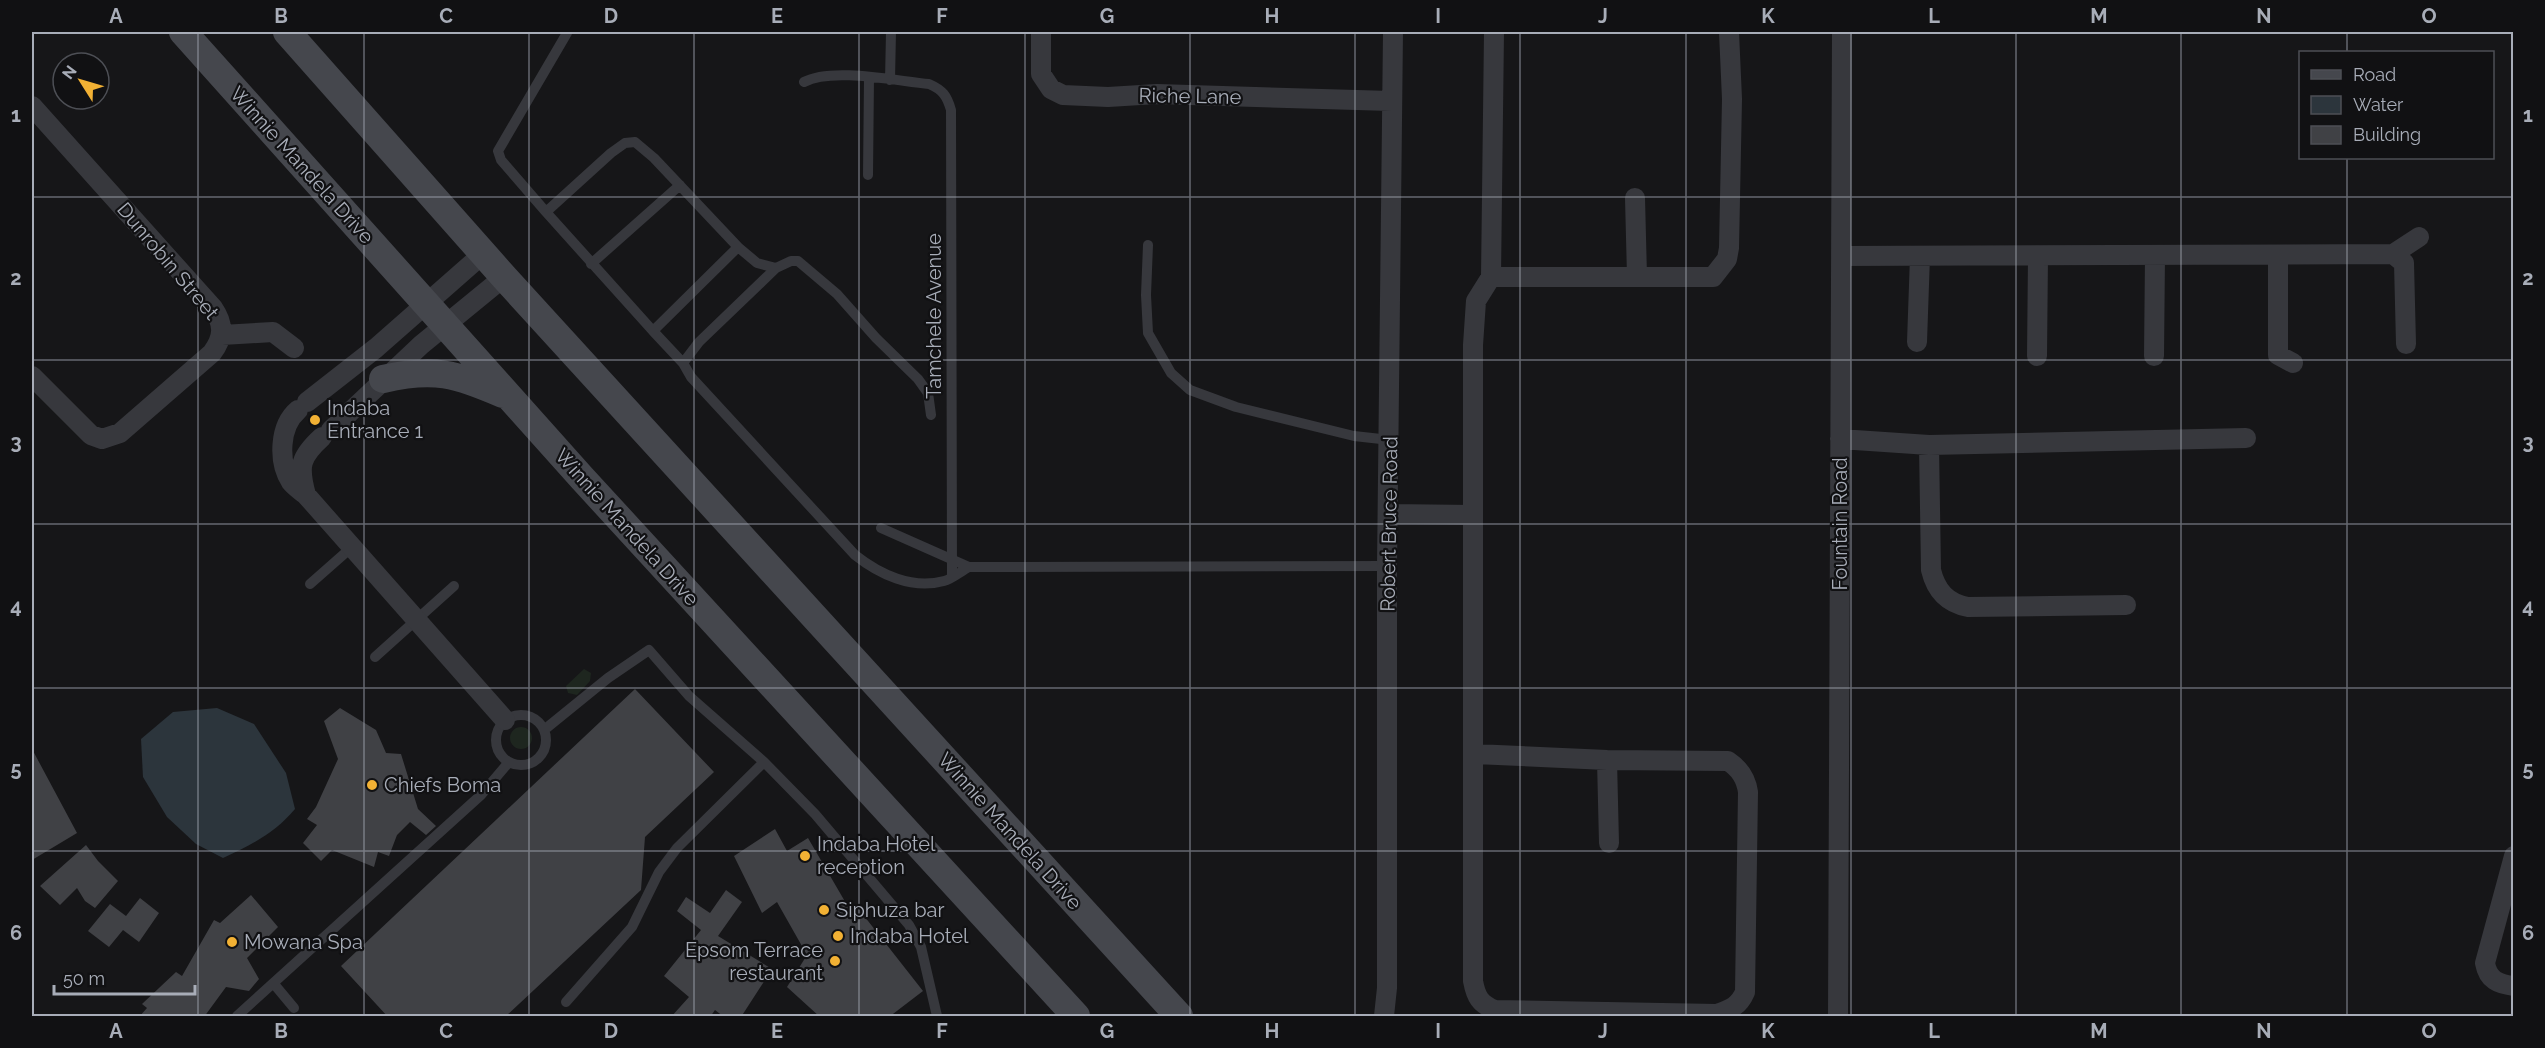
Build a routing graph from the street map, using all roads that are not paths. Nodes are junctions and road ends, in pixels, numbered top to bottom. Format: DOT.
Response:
graph roads {
  1 [pos="183,32"];
  2 [pos="286,32"];
  3 [pos="891,32"];
  4 [pos="1041,32"];
  5 [pos="1393,32"];
  6 [pos="1494,32"];
  7 [pos="1729,32"];
  8 [pos="1842,32"];
  9 [pos="567,33"];
  10 [pos="869,78"];
  11 [pos="890,80"];
  12 [pos="804,82"];
  13 [pos="1392,101"];
  14 [pos="32,106"];
  15 [pos="868,176"];
  16 [pos="680,185"];
  17 [pos="1635,198"];
  18 [pos="546,212"];
  19 [pos="2419,237"];
  20 [pos="1148,245"];
  21 [pos="738,247"];
  22 [pos="484,254"];
  23 [pos="2393,254"];
  24 [pos="2278,255"];
  25 [pos="1842,256"];
  26 [pos="1920,256"];
  27 [pos="2038,256"];
  28 [pos="2155,256"];
  29 [pos="591,264"];
  30 [pos="776,268"];
  31 [pos="1637,276"];
  32 [pos="504,277"];
  33 [pos="1491,277"];
  34 [pos="426,303"];
  35 [pos="444,325"];
  36 [pos="653,331"];
  37 [pos="222,335"];
  38 [pos="1917,342"];
  39 [pos="2406,344"];
  40 [pos="294,348"];
  41 [pos="2154,356"];
  42 [pos="2037,357"];
  43 [pos="683,363"];
  44 [pos="2293,363"];
  45 [pos="32,376"];
  46 [pos="383,379"];
  47 [pos="508,396"];
  48 [pos="931,415"];
  49 [pos="2246,438"];
  50 [pos="1840,439"];
  51 [pos="1390,440"];
  52 [pos="1929,445"];
  53 [pos="306,495"];
  54 [pos="1388,514"];
  55 [pos="1473,514"];
  56 [pos="881,528"];
  57 [pos="352,548"];
  58 [pos="952,560"];
  59 [pos="969,567"];
  60 [pos="1387,567"];
  61 [pos="952,576"];
  62 [pos="310,584"];
  63 [pos="454,586"];
  64 [pos="2126,605"];
  65 [pos="417,620"];
  66 [pos="375,657"];
  67 [pos="505,720"];
  68 [pos="544,730"];
  69 [pos="1475,754"];
  70 [pos="1607,760"];
  71 [pos="509,762"];
  72 [pos="764,762"];
  73 [pos="1609,843"];
  74 [pos="2514,856"];
  75 [pos="274,984"];
  76 [pos="2514,986"];
  77 [pos="566,1002"];
  78 [pos="294,1008"];
  79 [pos="237,1017"];
  80 [pos="937,1017"];
  81 [pos="1076,1017"];
  82 [pos="1179,1017"];
  83 [pos="1384,1017"];
  84 [pos="1838,1017"];
  1 -- 34 [label="main road, Winnie Mandela Drive"];
  2 -- 22 [label="main road, Winnie Mandela Drive"];
  3 -- 11 [label="lane"];
  4 -- 13 [label="street, Riche Lane"];
  5 -- 13 [label="street, Robert Bruce Road"];
  6 -- 33 [label="street"];
  7 -- 31 [label="street"];
  8 -- 25 [label="street, Fountain Road"];
  9 -- 18 [label="lane"];
  10 -- 11 [label="lane"];
  10 -- 12 [label="lane"];
  10 -- 15 [label="lane"];
  11 -- 58 [label="lane, Tamchele Avenue"];
  13 -- 51 [label="street, Robert Bruce Road"];
  14 -- 37 [label="street, Dunrobin Street"];
  16 -- 18 [label="lane"];
  16 -- 21 [label="lane"];
  16 -- 29 [label="lane"];
  17 -- 31 [label="street"];
  18 -- 29 [label="lane"];
  19 -- 23 [label="street"];
  20 -- 51 [label="lane"];
  21 -- 30 [label="lane"];
  21 -- 36 [label="lane"];
  22 -- 32 [label="main road, Winnie Mandela Drive"];
  22 -- 34 [label="street"];
  23 -- 24 [label="street"];
  23 -- 39 [label="street"];
  24 -- 28 [label="street"];
  24 -- 44 [label="street"];
  25 -- 26 [label="street"];
  25 -- 50 [label="street, Fountain Road"];
  26 -- 27 [label="street"];
  26 -- 38 [label="street"];
  27 -- 28 [label="street"];
  27 -- 42 [label="street"];
  28 -- 41 [label="street"];
  29 -- 36 [label="lane"];
  30 -- 43 [label="lane"];
  30 -- 48 [label="lane"];
  31 -- 33 [label="street"];
  32 -- 35 [label="street"];
  32 -- 82 [label="main road, Winnie Mandela Drive"];
  33 -- 55 [label="street"];
  34 -- 35 [label="main road, Winnie Mandela Drive"];
  34 -- 53 [label="street"];
  35 -- 46 [label="street"];
  35 -- 47 [label="main road, Winnie Mandela Drive"];
  36 -- 43 [label="lane"];
  37 -- 40 [label="street"];
  37 -- 45 [label="street, Dunrobin Street"];
  43 -- 61 [label="lane"];
  46 -- 47 [label="main road"];
  46 -- 53 [label="street"];
  47 -- 81 [label="main road, Winnie Mandela Drive"];
  49 -- 52 [label="street"];
  50 -- 52 [label="street"];
  50 -- 84 [label="street, Fountain Road"];
  51 -- 54 [label="street, Robert Bruce Road"];
  52 -- 64 [label="street"];
  53 -- 57 [label="street"];
  54 -- 55 [label="street"];
  54 -- 60 [label="street, Robert Bruce Road"];
  55 -- 69 [label="street"];
  56 -- 58 [label="lane"];
  57 -- 62 [label="lane"];
  57 -- 65 [label="street"];
  58 -- 59 [label="lane"];
  58 -- 61 [label="lane, Tamchele Avenue"];
  59 -- 60 [label="lane"];
  59 -- 61 [label="lane"];
  60 -- 83 [label="street, Robert Bruce Road"];
  63 -- 65 [label="lane"];
  65 -- 66 [label="lane"];
  65 -- 67 [label="street"];
  67 -- 68 [label="lane"];
  67 -- 71 [label="lane"];
  68 -- 71 [label="lane"];
  68 -- 72 [label="lane"];
  69 -- 70 [label="street"];
  69 -- 70 [label="street"];
  70 -- 73 [label="street"];
  71 -- 75 [label="lane"];
  72 -- 77 [label="lane"];
  72 -- 80 [label="lane"];
  74 -- 76 [label="street"];
  75 -- 78 [label="lane"];
  75 -- 79 [label="lane"];
}
